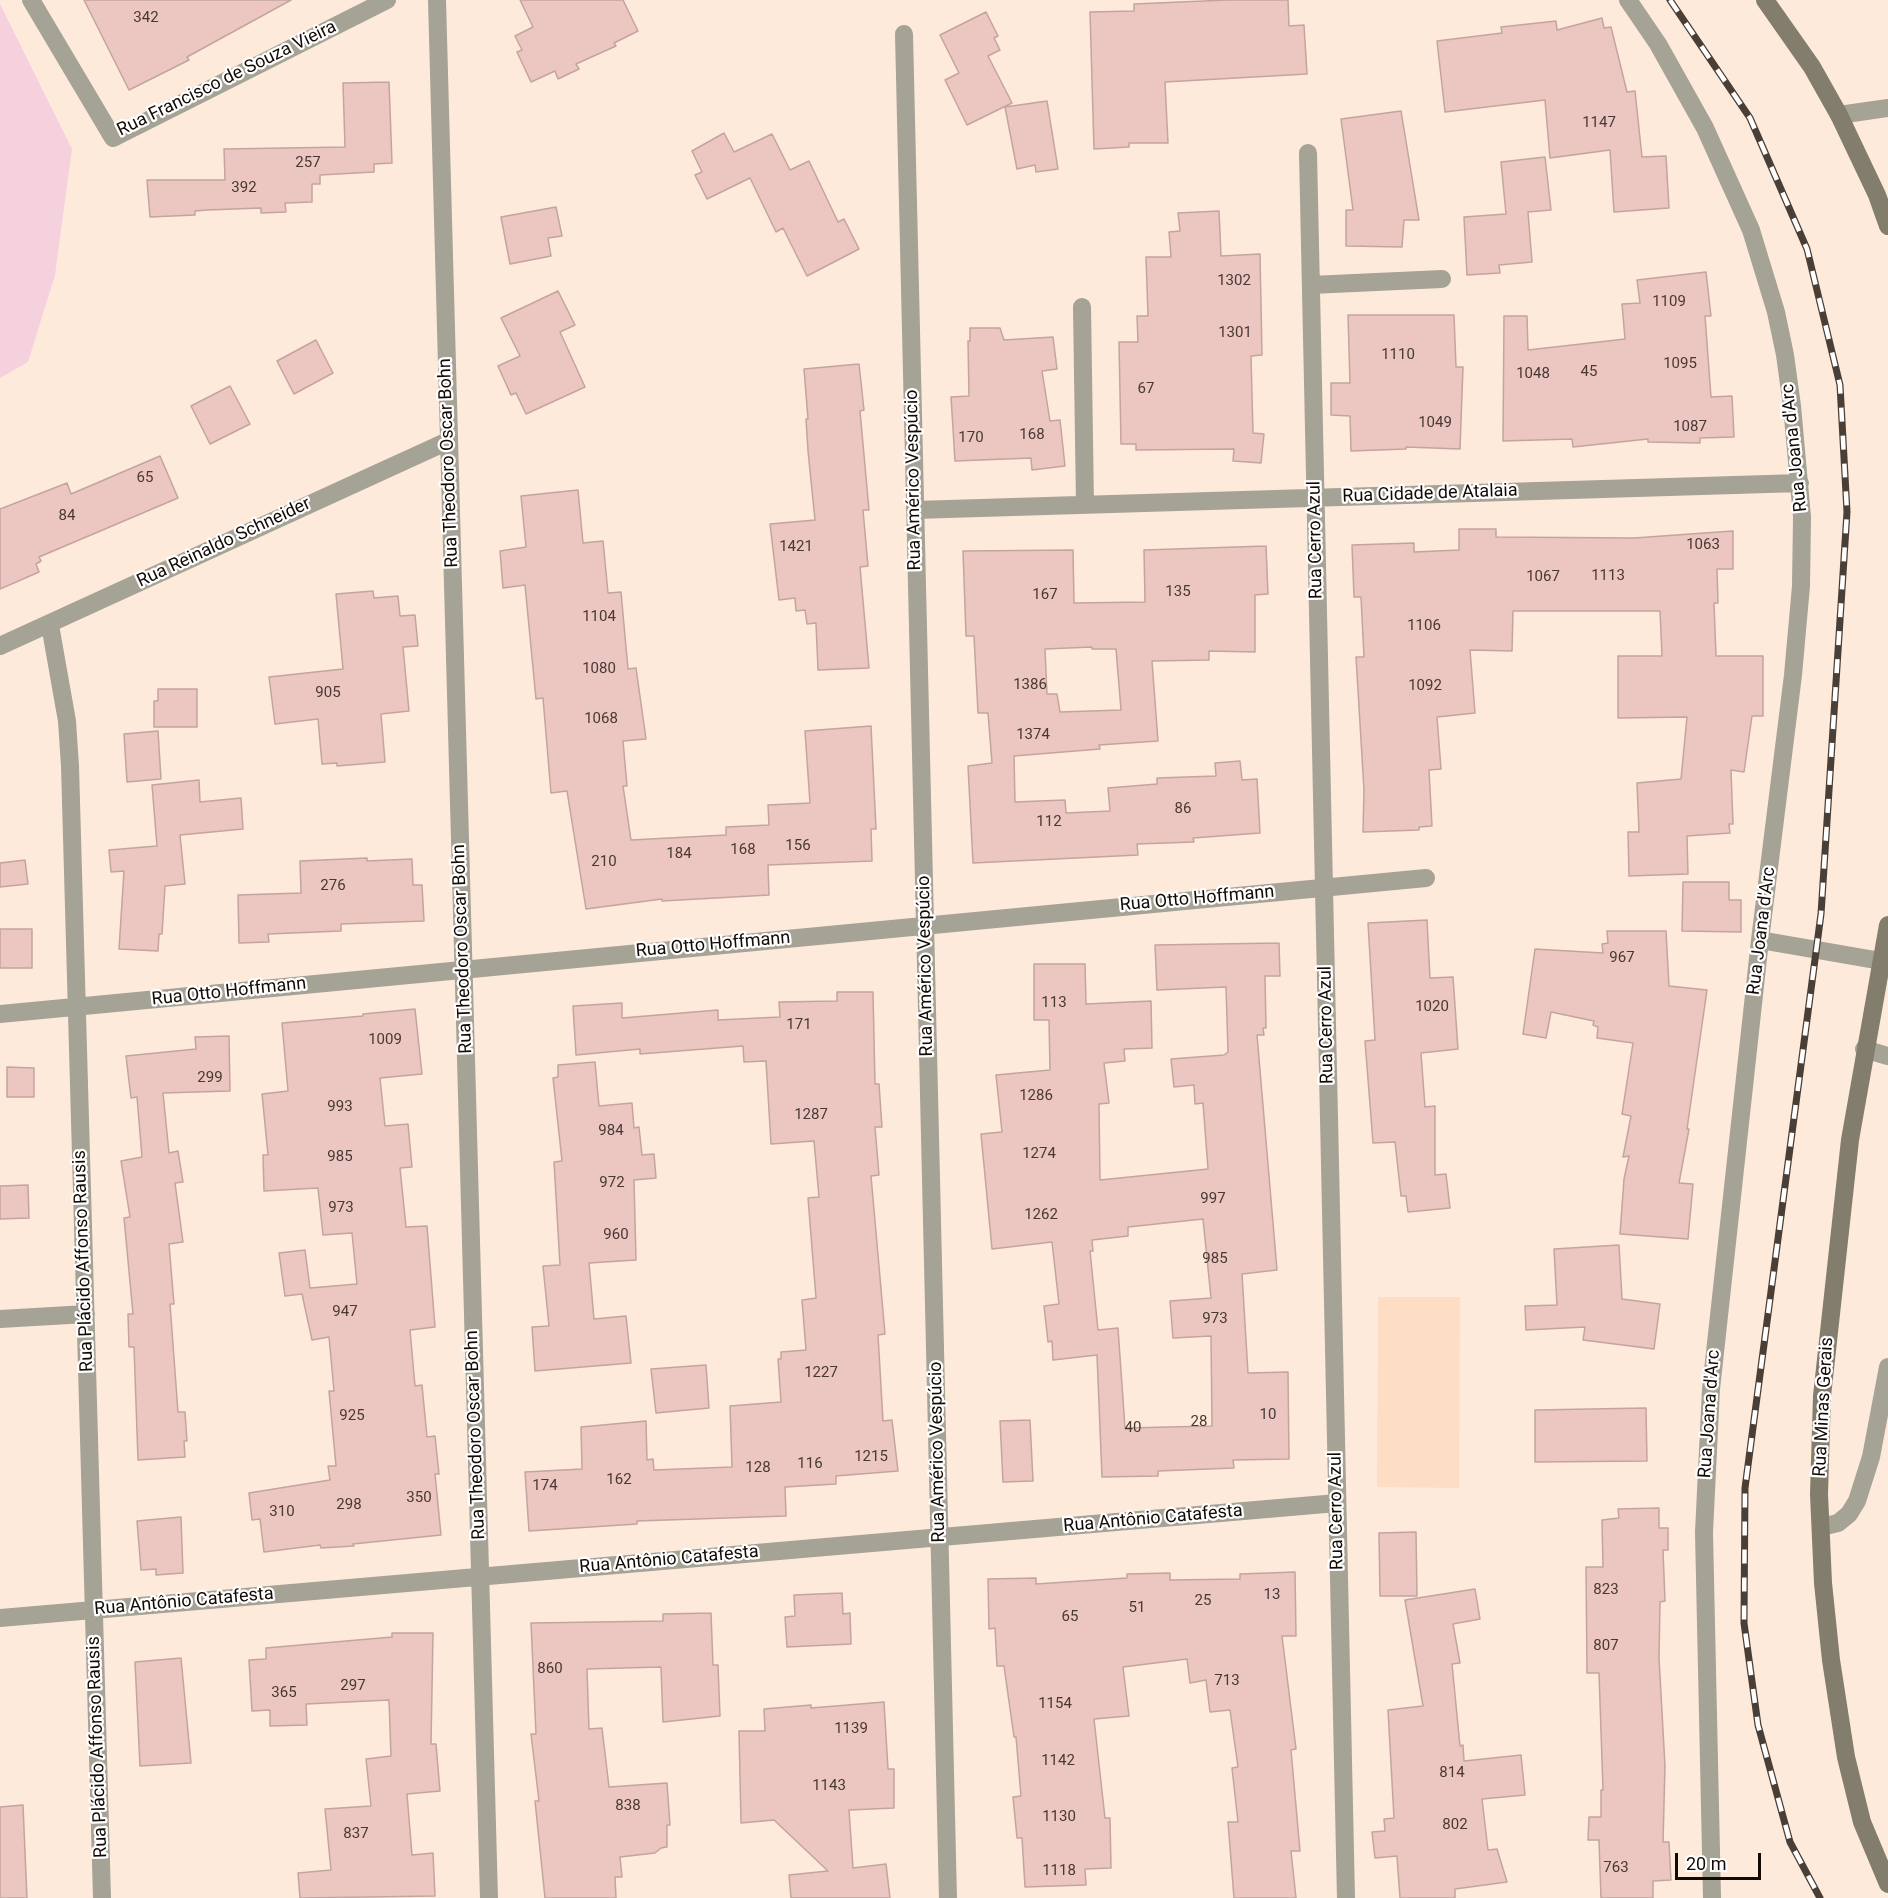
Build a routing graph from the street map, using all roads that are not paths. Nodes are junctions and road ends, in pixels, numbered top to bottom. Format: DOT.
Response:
graph roads {
  1 [pos="31,0"];
  2 [pos="387,0"];
  3 [pos="437,0"];
  4 [pos="1628,0"];
  5 [pos="1765,0"];
  6 [pos="904,34"];
  7 [pos="1888,108"];
  8 [pos="1839,115"];
  9 [pos="1308,153"];
  10 [pos="1888,226"];
  11 [pos="1442,279"];
  12 [pos="1311,285"];
  13 [pos="1082,307"];
  14 [pos="448,441"];
  15 [pos="1800,483"];
  16 [pos="1316,498"];
  17 [pos="1085,505"];
  18 [pos="915,510"];
  19 [pos="50,626"];
  20 [pos="0,646"];
  21 [pos="1426,878"];
  22 [pos="1324,887"];
  23 [pos="926,925"];
  24 [pos="1888,925"];
  25 [pos="1760,940"];
  26 [pos="1881,961"];
  27 [pos="463,969"];
  28 [pos="77,1006"];
  29 [pos="0,1014"];
  30 [pos="1864,1049"];
  31 [pos="1888,1056"];
  32 [pos="86,1314"];
  33 [pos="0,1319"];
  34 [pos="1888,1366"];
  35 [pos="1337,1503"];
  36 [pos="1821,1527"];
  37 [pos="940,1537"];
  38 [pos="480,1577"];
  39 [pos="94,1610"];
  40 [pos="0,1618"];
  41 [pos="1888,1884"];
  42 [pos="102,1898"];
  43 [pos="489,1898"];
  44 [pos="948,1898"];
  45 [pos="1346,1898"];
  46 [pos="1712,1898"];
  1 -- 2 [label="street, Rua Francisco de Souza Vieira"];
  3 -- 14 [label="street, Rua Theodoro Oscar Bohn"];
  4 -- 15 [label="street, Rua Joana d'Arc"];
  5 -- 8 [label="main road"];
  6 -- 18 [label="street, Rua Américo Vespúcio"];
  7 -- 8 [label="street"];
  8 -- 10 [label="main road"];
  9 -- 12 [label="street, Rua Cerro Azul"];
  11 -- 12 [label="street"];
  12 -- 16 [label="street, Rua Cerro Azul"];
  13 -- 17 [label="street"];
  14 -- 19 [label="street, Rua Reinaldo Schneider"];
  14 -- 27 [label="street, Rua Theodoro Oscar Bohn"];
  15 -- 16 [label="street, Rua Cidade de Atalaia"];
  15 -- 25 [label="street, Rua Joana d'Arc"];
  16 -- 17 [label="street, Rua Cidade de Atalaia"];
  16 -- 22 [label="street, Rua Cerro Azul"];
  17 -- 18 [label="street, Rua Cidade de Atalaia"];
  18 -- 23 [label="street, Rua Américo Vespúcio"];
  19 -- 20 [label="street, Rua Reinaldo Schneider"];
  19 -- 28 [label="street, Rua Plácido Affonso Rausis"];
  21 -- 22 [label="street, Rua Otto Hoffmann"];
  22 -- 23 [label="street, Rua Otto Hoffmann"];
  22 -- 35 [label="street, Rua Cerro Azul"];
  23 -- 27 [label="street, Rua Otto Hoffmann"];
  23 -- 37 [label="street, Rua Américo Vespúcio"];
  24 -- 26 [label="main road, Rua Minas Gerais"];
  25 -- 26 [label="street"];
  25 -- 46 [label="street, Rua Joana d'Arc"];
  26 -- 30 [label="main road, Rua Minas Gerais"];
  27 -- 28 [label="street, Rua Otto Hoffmann"];
  27 -- 38 [label="street, Rua Theodoro Oscar Bohn"];
  28 -- 29 [label="street, Rua Otto Hoffmann"];
  28 -- 32 [label="street, Rua Plácido Affonso Rausis"];
  30 -- 31 [label="street"];
  30 -- 36 [label="main road, Rua Minas Gerais"];
  32 -- 33 [label="street"];
  32 -- 39 [label="street, Rua Plácido Affonso Rausis"];
  34 -- 36 [label="street"];
  35 -- 37 [label="street, Rua Antônio Catafesta"];
  35 -- 45 [label="street, Rua Cerro Azul"];
  36 -- 41 [label="main road, Rua Minas Gerais"];
  37 -- 38 [label="street, Rua Antônio Catafesta"];
  37 -- 44 [label="street, Rua Américo Vespúcio"];
  38 -- 39 [label="street, Rua Antônio Catafesta"];
  38 -- 43 [label="street, Rua Theodoro Oscar Bohn"];
  39 -- 40 [label="street, Rua Antônio Catafesta"];
  39 -- 42 [label="street, Rua Plácido Affonso Rausis"];
}
